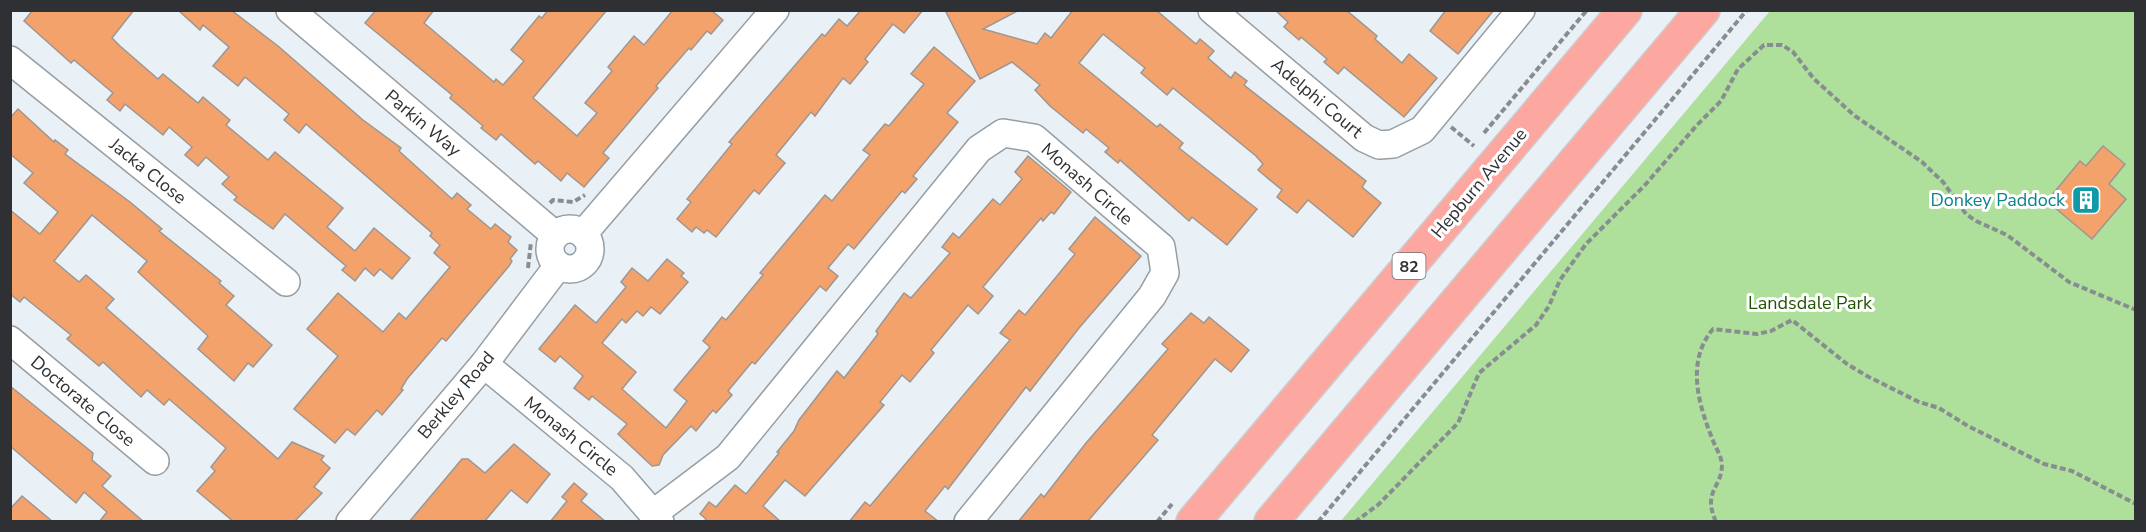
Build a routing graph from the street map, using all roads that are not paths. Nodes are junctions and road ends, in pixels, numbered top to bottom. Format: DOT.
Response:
graph roads {
  1 [pos="290,10"];
  2 [pos="775,10"];
  3 [pos="1212,10"];
  4 [pos="1521,10"];
  5 [pos="1625,10"];
  6 [pos="1703,10"];
  7 [pos="10,60"];
  8 [pos="584,234"];
  9 [pos="555,235"];
  10 [pos="558,266"];
  11 [pos="286,282"];
  12 [pos="10,340"];
  13 [pos="484,364"];
  14 [pos="155,461"];
  15 [pos="657,517"];
  16 [pos="350,522"];
  17 [pos="968,522"];
  18 [pos="1193,522"];
  19 [pos="1271,522"];
  1 -- 9 [label="street, Parkin Way"];
  2 -- 8 [label="street"];
  3 -- 4 [label="street, Adelphi Court"];
  5 -- 18 [label="main road, Hepburn Avenue / 82"];
  6 -- 19 [label="main road"];
  7 -- 11 [label="street, Jacka Close"];
  8 -- 9 [label="street"];
  8 -- 10 [label="street"];
  9 -- 10 [label="street"];
  10 -- 13 [label="street, Berkley Road"];
  12 -- 14 [label="street, Doctorate Close"];
  13 -- 15 [label="street, Monash Circle"];
  13 -- 16 [label="street, Berkley Road"];
  15 -- 17 [label="street, Monash Circle"];
}
